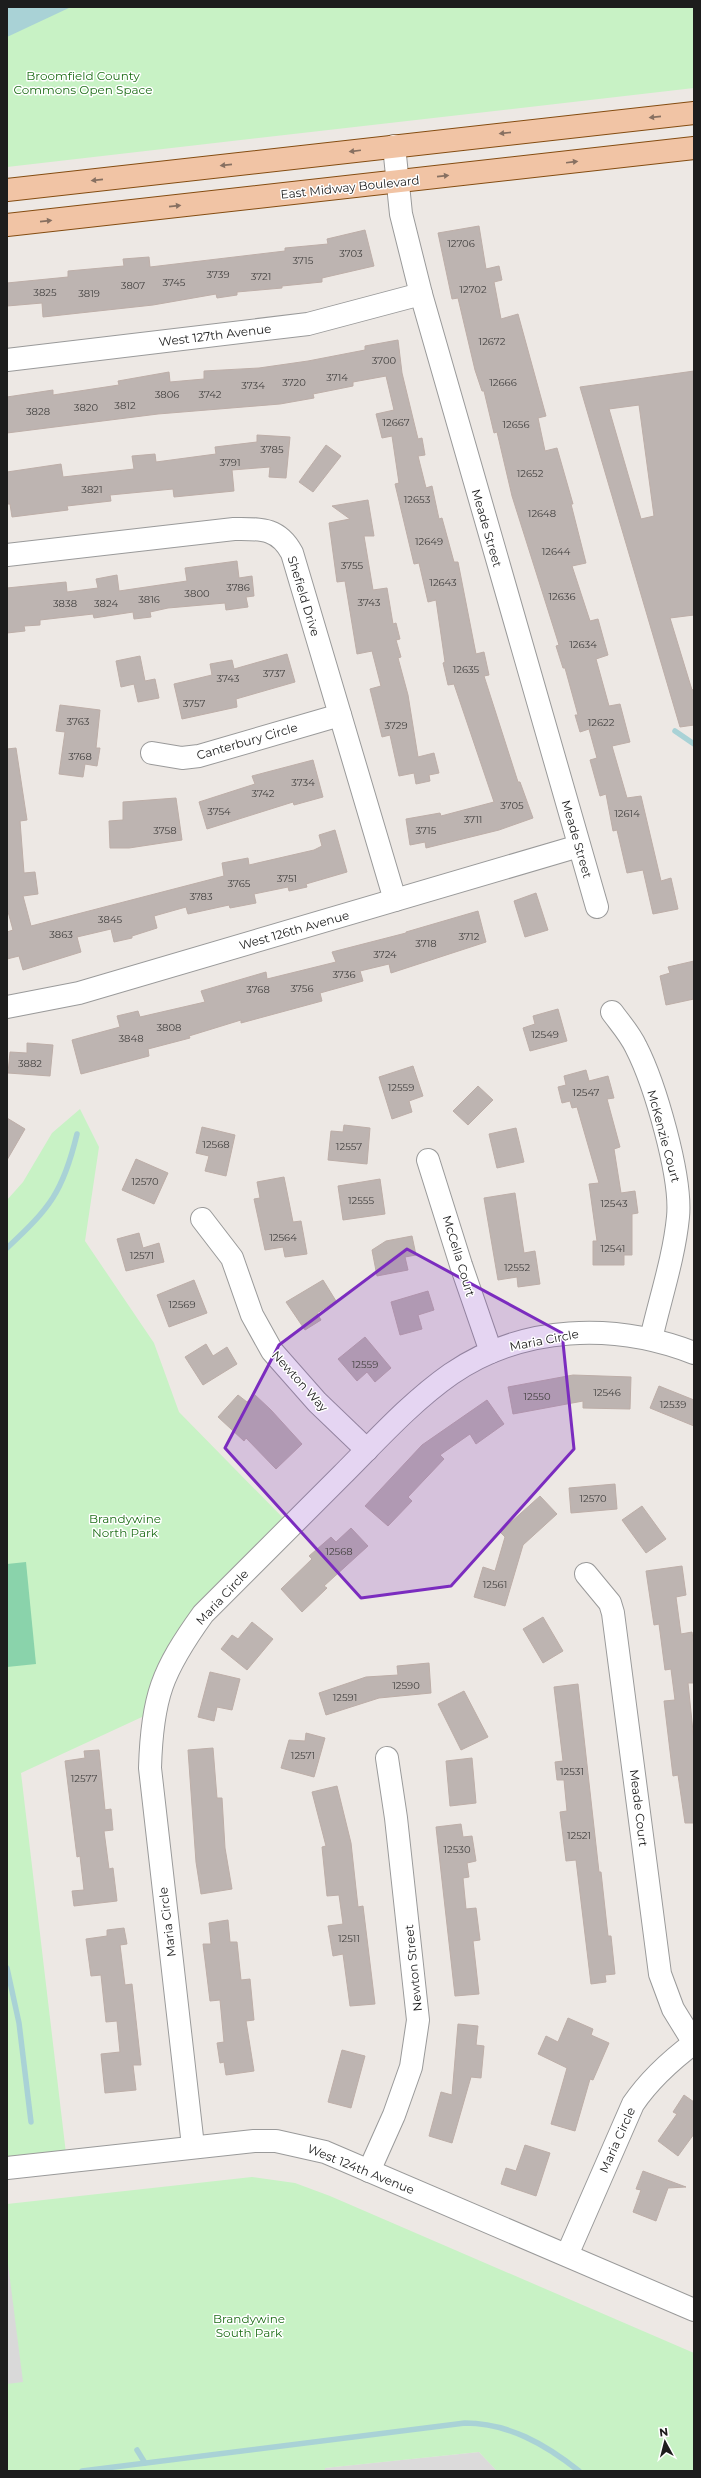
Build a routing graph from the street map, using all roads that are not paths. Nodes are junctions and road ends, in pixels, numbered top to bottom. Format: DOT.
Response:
graph roads {
  1 [pos="694,113"];
  2 [pos="394,146"];
  3 [pos="694,148"];
  4 [pos="398,181"];
  5 [pos="7,190"];
  6 [pos="7,225"];
  7 [pos="421,294"];
  8 [pos="7,360"];
  9 [pos="7,555"];
  10 [pos="340,714"];
  11 [pos="152,753"];
  12 [pos="579,846"];
  13 [pos="395,900"];
  14 [pos="597,907"];
  15 [pos="7,1007"];
  16 [pos="612,1012"];
  17 [pos="428,1160"];
  18 [pos="202,1219"];
  19 [pos="651,1339"];
  20 [pos="491,1352"];
  21 [pos="694,1353"];
  22 [pos="367,1450"];
  23 [pos="586,1574"];
  24 [pos="387,1758"];
  25 [pos="694,2043"];
  26 [pos="193,2146"];
  27 [pos="7,2168"];
  28 [pos="369,2171"];
  29 [pos="567,2255"];
  30 [pos="694,2310"];
  1 -- 2 [label="main road, one-way"];
  2 -- 4 [label="street, Meade Street"];
  2 -- 5 [label="main road, one-way"];
  4 -- 3 [label="main road, East Midway Boulevard, one-way"];
  6 -- 4 [label="main road, East Midway Boulevard, one-way"];
  4 -- 7 [label="street, Meade Street"];
  7 -- 8 [label="street, West 127th Avenue"];
  7 -- 12 [label="street, Meade Street"];
  9 -- 10 [label="street, Shefield Drive"];
  10 -- 11 [label="street, Canterbury Circle"];
  10 -- 13 [label="street, Shefield Drive"];
  12 -- 13 [label="street, West 126th Avenue"];
  12 -- 14 [label="street, Meade Street"];
  13 -- 15 [label="street, West 126th Avenue"];
  16 -- 19 [label="street, McKenzie Court"];
  17 -- 20 [label="street, McCella Court"];
  18 -- 22 [label="street, Newton Way"];
  19 -- 20 [label="street, Maria Circle"];
  19 -- 21 [label="street, Maria Circle"];
  20 -- 22 [label="street, Maria Circle"];
  22 -- 26 [label="street, Maria Circle"];
  23 -- 25 [label="street, Meade Court"];
  24 -- 28 [label="street, Newton Street"];
  25 -- 29 [label="street, Maria Circle"];
  26 -- 27 [label="street, West 124th Avenue"];
  26 -- 28 [label="street, West 124th Avenue"];
  28 -- 29 [label="street, West 124th Avenue"];
  29 -- 30 [label="street, West 124th Avenue"];
}
